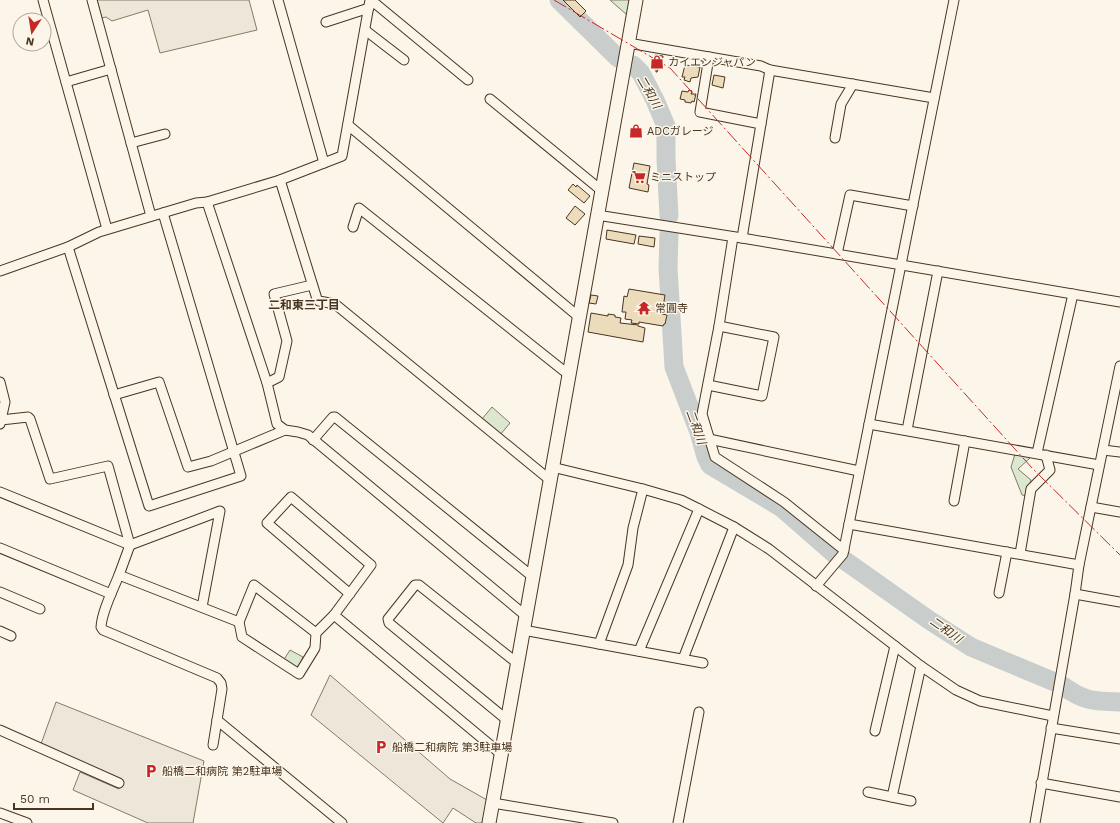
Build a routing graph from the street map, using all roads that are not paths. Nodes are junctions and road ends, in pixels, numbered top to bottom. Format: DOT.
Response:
graph roads {
  1 [pos="43,0"];
  2 [pos="92,0"];
  3 [pos="278,0"];
  4 [pos="636,0"];
  5 [pos="954,0"];
  6 [pos="370,3"];
  7 [pos="326,22"];
  8 [pos="365,30"];
  9 [pos="628,43"];
  10 [pos="709,57"];
  11 [pos="404,60"];
  12 [pos="111,69"];
  13 [pos="770,70"];
  14 [pos="468,80"];
  15 [pos="66,82"];
  16 [pos="853,84"];
  17 [pos="934,98"];
  18 [pos="490,99"];
  19 [pos="761,124"];
  20 [pos="348,125"];
  21 [pos="166,134"];
  22 [pos="835,138"];
  23 [pos="131,143"];
  24 [pos="324,163"];
  25 [pos="280,180"];
  26 [pos="602,191"];
  27 [pos="208,202"];
  28 [pos="913,206"];
  29 [pos="163,213"];
  30 [pos="597,215"];
  31 [pos="151,216"];
  32 [pos="353,227"];
  33 [pos="107,229"];
  34 [pos="738,237"];
  35 [pos="68,247"];
  36 [pos="836,254"];
  37 [pos="901,264"];
  38 [pos="0,271"];
  39 [pos="938,271"];
  40 [pos="312,285"];
  41 [pos="1073,294"];
  42 [pos="1120,302"];
  43 [pos="579,318"];
  44 [pos="719,326"];
  45 [pos="1120,366"];
  46 [pos="569,375"];
  47 [pos="0,382"];
  48 [pos="267,383"];
  49 [pos="708,385"];
  50 [pos="114,395"];
  51 [pos="1,422"];
  52 [pos="870,424"];
  53 [pos="285,430"];
  54 [pos="907,430"];
  55 [pos="709,439"];
  56 [pos="313,440"];
  57 [pos="965,440"];
  58 [pos="1103,450"];
  59 [pos="234,451"];
  60 [pos="1120,452"];
  61 [pos="1041,454"];
  62 [pos="1099,465"];
  63 [pos="552,467"];
  64 [pos="859,471"];
  65 [pos="550,480"];
  66 [pos="643,489"];
  67 [pos="0,492"];
  68 [pos="954,501"];
  69 [pos="1091,507"];
  70 [pos="700,509"];
  71 [pos="1120,512"];
  72 [pos="848,524"];
  73 [pos="734,527"];
  74 [pos="130,545"];
  75 [pos="0,548"];
  76 [pos="1007,552"];
  77 [pos="1020,554"];
  78 [pos="841,555"];
  79 [pos="1079,565"];
  80 [pos="119,575"];
  81 [pos="533,577"];
  82 [pos="816,586"];
  83 [pos="0,592"];
  84 [pos="111,594"];
  85 [pos="350,594"];
  86 [pos="999,594"];
  87 [pos="1075,594"];
  88 [pos="1120,602"];
  89 [pos="202,607"];
  90 [pos="40,609"];
  91 [pos="334,615"];
  92 [pos="526,616"];
  93 [pos="239,622"];
  94 [pos="523,630"];
  95 [pos="0,631"];
  96 [pos="316,633"];
  97 [pos="11,636"];
  98 [pos="599,644"];
  99 [pos="895,646"];
  100 [pos="639,651"];
  101 [pos="683,659"];
  102 [pos="517,662"];
  103 [pos="703,663"];
  104 [pos="921,666"];
  105 [pos="699,712"];
  106 [pos="1053,716"];
  107 [pos="217,720"];
  108 [pos="507,720"];
  109 [pos="1051,728"];
  110 [pos="0,730"];
  111 [pos="875,731"];
  112 [pos="1120,739"];
  113 [pos="213,746"];
  114 [pos="501,754"];
  115 [pos="119,783"];
  116 [pos="1041,783"];
  117 [pos="868,792"];
  118 [pos="892,797"];
  119 [pos="1120,797"];
  120 [pos="911,801"];
  121 [pos="493,803"];
  122 [pos="0,813"];
  123 [pos="27,823"];
  124 [pos="342,823"];
  125 [pos="489,823"];
  126 [pos="613,823"];
  127 [pos="678,823"];
  128 [pos="1034,823"];
  1 -- 15 [label="street"];
  2 -- 12 [label="street"];
  3 -- 24 [label="street"];
  4 -- 9 [label="street"];
  5 -- 17 [label="street"];
  6 -- 7 [label="street"];
  6 -- 8 [label="street"];
  6 -- 14 [label="street"];
  8 -- 11 [label="street"];
  8 -- 20 [label="street"];
  9 -- 10 [label="street"];
  9 -- 26 [label="street"];
  10 -- 13 [label="street"];
  10 -- 19 [label="street"];
  12 -- 15 [label="street"];
  12 -- 23 [label="street"];
  13 -- 16 [label="street"];
  13 -- 19 [label="street"];
  15 -- 33 [label="street"];
  16 -- 17 [label="street"];
  16 -- 22 [label="street"];
  17 -- 28 [label="street"];
  18 -- 26 [label="street"];
  19 -- 34 [label="street"];
  20 -- 24 [label="street"];
  20 -- 43 [label="street"];
  21 -- 23 [label="street"];
  23 -- 31 [label="street"];
  24 -- 25 [label="street"];
  25 -- 27 [label="street"];
  25 -- 40 [label="street"];
  26 -- 30 [label="street"];
  27 -- 29 [label="street"];
  27 -- 48 [label="street"];
  28 -- 36 [label="street"];
  28 -- 37 [label="street"];
  29 -- 31 [label="street"];
  29 -- 59 [label="street"];
  30 -- 34 [label="street"];
  30 -- 43 [label="street"];
  31 -- 33 [label="street"];
  32 -- 46 [label="street"];
  33 -- 35 [label="street"];
  34 -- 36 [label="street"];
  34 -- 44 [label="street"];
  35 -- 38 [label="street"];
  35 -- 50 [label="street"];
  36 -- 37 [label="street"];
  37 -- 39 [label="street"];
  37 -- 52 [label="street"];
  39 -- 41 [label="street"];
  39 -- 54 [label="street"];
  40 -- 48 [label="street"];
  40 -- 65 [label="street"];
  41 -- 42 [label="street"];
  41 -- 61 [label="street"];
  43 -- 46 [label="street"];
  44 -- 49 [label="street"];
  44 -- 49 [label="street"];
  45 -- 58 [label="street"];
  46 -- 63 [label="street"];
  47 -- 51 [label="street"];
  48 -- 53 [label="street"];
  49 -- 55 [label="street"];
  50 -- 59 [label="street"];
  50 -- 59 [label="street"];
  51 -- 74 [label="street"];
  52 -- 54 [label="street"];
  52 -- 64 [label="street"];
  53 -- 56 [label="street"];
  53 -- 59 [label="street"];
  54 -- 57 [label="street"];
  55 -- 64 [label="street"];
  55 -- 78 [label="street"];
  56 -- 81 [label="street"];
  56 -- 92 [label="street"];
  57 -- 61 [label="street"];
  57 -- 68 [label="street"];
  58 -- 60 [label="street"];
  58 -- 62 [label="street"];
  61 -- 62 [label="street"];
  61 -- 77 [label="street"];
  62 -- 69 [label="street"];
  63 -- 65 [label="street"];
  63 -- 66 [label="street"];
  64 -- 72 [label="street"];
  65 -- 81 [label="street"];
  66 -- 70 [label="street"];
  66 -- 98 [label="street"];
  67 -- 74 [label="street"];
  69 -- 71 [label="street"];
  69 -- 79 [label="street"];
  70 -- 73 [label="street"];
  70 -- 100 [label="street"];
  72 -- 76 [label="street"];
  72 -- 78 [label="street"];
  73 -- 82 [label="street"];
  73 -- 101 [label="street"];
  74 -- 80 [label="street"];
  74 -- 89 [label="street"];
  75 -- 84 [label="street"];
  76 -- 77 [label="street"];
  76 -- 86 [label="street"];
  77 -- 79 [label="street"];
  78 -- 82 [label="street"];
  79 -- 87 [label="street"];
  80 -- 84 [label="street"];
  80 -- 89 [label="street"];
  81 -- 92 [label="street"];
  82 -- 99 [label="street"];
  83 -- 90 [label="street"];
  84 -- 107 [label="street"];
  85 -- 85 [label="street"];
  85 -- 91 [label="street"];
  87 -- 88 [label="street"];
  87 -- 106 [label="street"];
  89 -- 93 [label="street"];
  91 -- 96 [label="street"];
  91 -- 114 [label="street"];
  92 -- 94 [label="street"];
  93 -- 96 [label="street"];
  93 -- 96 [label="street"];
  94 -- 98 [label="street"];
  94 -- 102 [label="street"];
  95 -- 97 [label="street"];
  98 -- 100 [label="street"];
  99 -- 104 [label="street"];
  99 -- 111 [label="street"];
  100 -- 101 [label="street"];
  101 -- 103 [label="street"];
  102 -- 108 [label="street"];
  102 -- 108 [label="street"];
  104 -- 106 [label="street"];
  104 -- 118 [label="street"];
  105 -- 127 [label="street"];
  106 -- 109 [label="street"];
  107 -- 113 [label="street"];
  107 -- 124 [label="street"];
  108 -- 114 [label="street"];
  109 -- 112 [label="street"];
  109 -- 116 [label="street"];
  110 -- 115 [label="street"];
  114 -- 121 [label="street"];
  116 -- 119 [label="street"];
  116 -- 128 [label="street"];
  117 -- 118 [label="street"];
  118 -- 120 [label="street"];
  121 -- 125 [label="street"];
  121 -- 126 [label="street"];
  122 -- 123 [label="street"];
}
